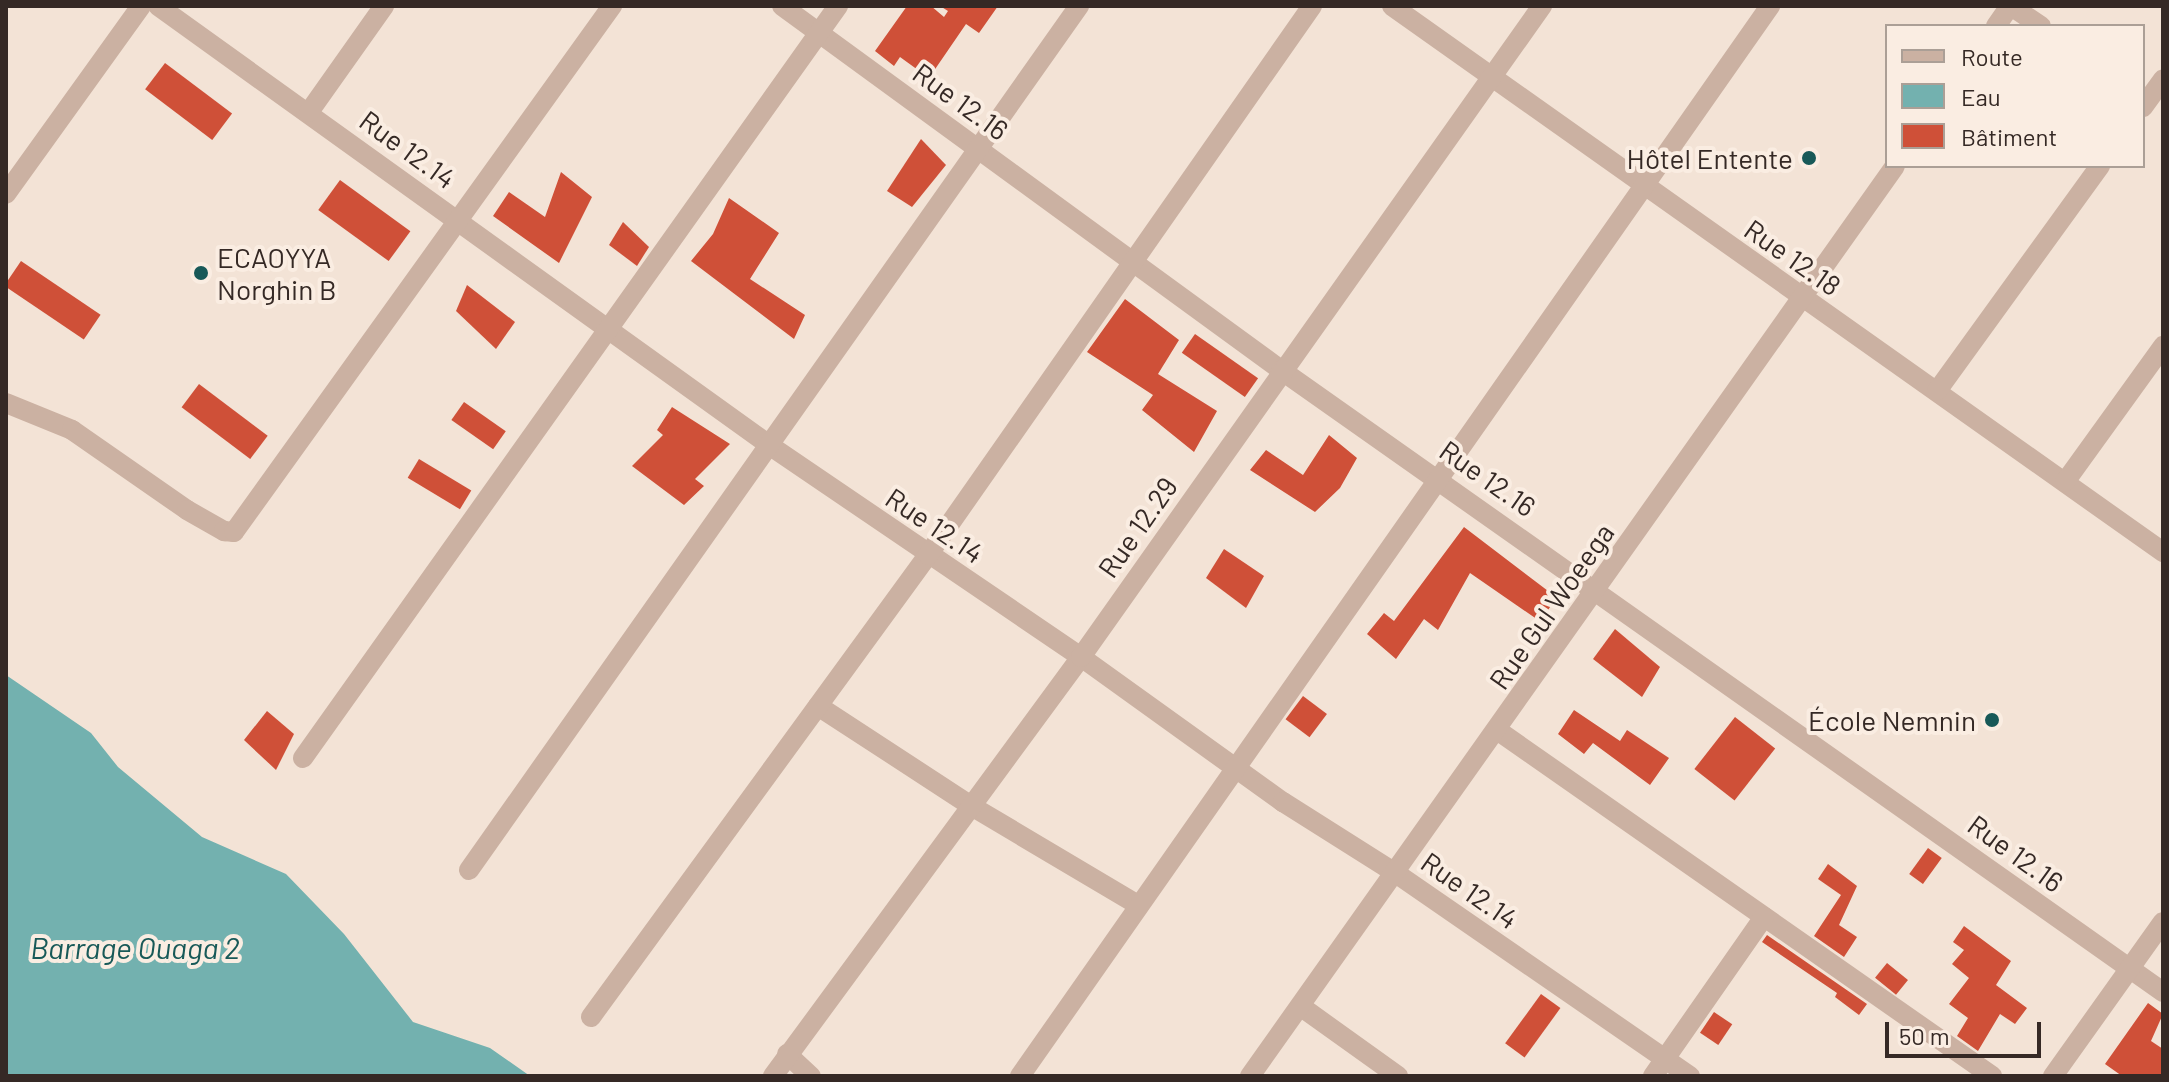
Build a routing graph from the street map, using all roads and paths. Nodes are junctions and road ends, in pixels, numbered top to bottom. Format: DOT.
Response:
graph roads {
  1 [pos="141,6"];
  2 [pos="158,6"];
  3 [pos="384,6"];
  4 [pos="612,6"];
  5 [pos="782,6"];
  6 [pos="838,6"];
  7 [pos="1079,6"];
  8 [pos="1312,6"];
  9 [pos="1392,6"];
  10 [pos="1542,6"];
  11 [pos="1770,6"];
  12 [pos="2010,6"];
  13 [pos="1997,24"];
  14 [pos="2038,24"];
  15 [pos="820,32"];
  16 [pos="2163,79"];
  17 [pos="1490,80"];
  18 [pos="2150,100"];
  19 [pos="309,112"];
  20 [pos="977,148"];
  21 [pos="1894,168"];
  22 [pos="2099,168"];
  23 [pos="1646,189"];
  24 [pos="6,194"];
  25 [pos="455,218"];
  26 [pos="1134,262"];
  27 [pos="1800,296"];
  28 [pos="611,328"];
  29 [pos="2163,346"];
  30 [pos="1281,370"];
  31 [pos="1937,391"];
  32 [pos="6,403"];
  33 [pos="772,447"];
  34 [pos="1439,477"];
  35 [pos="2065,482"];
  36 [pos="2163,552"];
  37 [pos="928,555"];
  38 [pos="1598,590"];
  39 [pos="1081,657"];
  40 [pos="818,706"];
  41 [pos="1497,730"];
  42 [pos="303,758"];
  43 [pos="1233,767"];
  44 [pos="973,807"];
  45 [pos="469,870"];
  46 [pos="1397,874"];
  47 [pos="1138,905"];
  48 [pos="1764,917"];
  49 [pos="2163,922"];
  50 [pos="2129,969"];
  51 [pos="2163,992"];
  52 [pos="1303,1008"];
  53 [pos="591,1017"];
  54 [pos="787,1054"];
  55 [pos="1665,1058"];
  56 [pos="773,1076"];
  57 [pos="811,1076"];
  58 [pos="1020,1076"];
  59 [pos="1250,1076"];
  60 [pos="1398,1076"];
  61 [pos="1653,1076"];
  62 [pos="1690,1076"];
  63 [pos="1992,1076"];
  64 [pos="2053,1076"];
  1 -- 24 [label="street"];
  2 -- 19 [label="street, Rue 12.14"];
  3 -- 19 [label="street"];
  4 -- 25 [label="street"];
  5 -- 15 [label="street, Rue 12.16"];
  6 -- 15 [label="street"];
  7 -- 20 [label="street"];
  8 -- 26 [label="street"];
  9 -- 17 [label="street, Rue 12.18"];
  10 -- 17 [label="street, Rue 12.29"];
  11 -- 23 [label="street"];
  12 -- 13 [label="street"];
  12 -- 14 [label="street"];
  15 -- 20 [label="street, Rue 12.16"];
  15 -- 28 [label="street"];
  16 -- 18 [label="street"];
  17 -- 23 [label="street, Rue 12.18"];
  17 -- 30 [label="street, Rue 12.29"];
  19 -- 25 [label="street, Rue 12.14"];
  20 -- 26 [label="street, Rue 12.16"];
  20 -- 33 [label="street"];
  21 -- 27 [label="street, Rue Gul Woeega"];
  22 -- 31 [label="street"];
  23 -- 27 [label="street, Rue 12.18"];
  23 -- 34 [label="street"];
  25 -- 28 [label="street, Rue 12.14"];
  25 -- 32 [label="street"];
  26 -- 30 [label="street, Rue 12.16"];
  26 -- 37 [label="street"];
  27 -- 31 [label="street, Rue 12.18"];
  27 -- 38 [label="street, Rue Gul Woeega"];
  28 -- 33 [label="street, Rue 12.14"];
  28 -- 42 [label="street"];
  29 -- 35 [label="street"];
  30 -- 34 [label="street, Rue 12.16"];
  30 -- 39 [label="street, Rue 12.29"];
  31 -- 35 [label="street, Rue 12.18"];
  33 -- 37 [label="street, Rue 12.14"];
  33 -- 45 [label="street"];
  34 -- 38 [label="street, Rue 12.16"];
  34 -- 43 [label="street"];
  35 -- 36 [label="street, Rue 12.18"];
  37 -- 39 [label="street, Rue 12.14"];
  37 -- 40 [label="street"];
  38 -- 41 [label="street, Rue Gul Woeega"];
  38 -- 50 [label="street, Rue 12.16"];
  39 -- 43 [label="street, Rue 12.14"];
  39 -- 44 [label="street, Rue 12.29"];
  40 -- 44 [label="street"];
  40 -- 53 [label="street"];
  41 -- 46 [label="street, Rue Gul Woeega"];
  41 -- 48 [label="street"];
  43 -- 46 [label="street, Rue 12.14"];
  43 -- 47 [label="street"];
  44 -- 47 [label="street"];
  44 -- 54 [label="street, Rue 12.29"];
  46 -- 52 [label="street, Rue Gul Woeega"];
  46 -- 55 [label="street, Rue 12.14"];
  47 -- 58 [label="street"];
  48 -- 55 [label="street"];
  48 -- 63 [label="street"];
  49 -- 50 [label="street"];
  50 -- 51 [label="street, Rue 12.16"];
  50 -- 64 [label="street"];
  52 -- 59 [label="street, Rue Gul Woeega"];
  52 -- 60 [label="street"];
  54 -- 56 [label="street, Rue 12.29"];
  54 -- 57 [label="street"];
  55 -- 61 [label="street"];
  55 -- 62 [label="street, Rue 12.14"];
}
